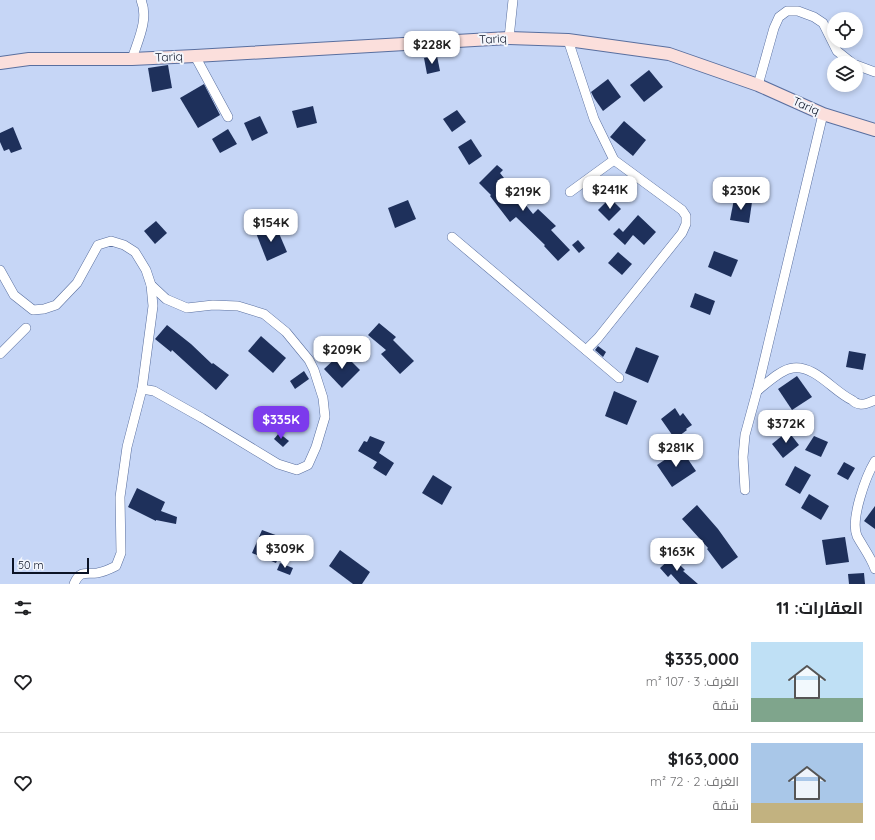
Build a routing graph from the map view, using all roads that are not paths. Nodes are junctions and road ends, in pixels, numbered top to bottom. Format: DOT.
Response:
graph roads {
  1 [pos="141,0"];
  2 [pos="513,0"];
  3 [pos="509,38"];
  4 [pos="568,40"];
  5 [pos="195,56"];
  6 [pos="843,56"];
  7 [pos="132,59"];
  8 [pos="0,63"];
  9 [pos="863,68"];
  10 [pos="875,72"];
  11 [pos="758,85"];
  12 [pos="823,114"];
  13 [pos="228,117"];
  14 [pos="875,130"];
  15 [pos="614,160"];
  16 [pos="570,192"];
  17 [pos="452,237"];
  18 [pos="0,270"];
  19 [pos="151,285"];
  20 [pos="26,328"];
  21 [pos="586,350"];
  22 [pos="0,354"];
  23 [pos="619,378"];
  24 [pos="142,390"];
  25 [pos="757,391"];
  26 [pos="875,400"];
  27 [pos="875,461"];
  28 [pos="746,490"];
  29 [pos="875,569"];
  30 [pos="74,584"];
  1 -- 7 [label="street"];
  2 -- 3 [label="street"];
  3 -- 4 [label="main road, Tariq"];
  3 -- 5 [label="main road, Tariq"];
  4 -- 11 [label="main road, Tariq"];
  4 -- 15 [label="street"];
  5 -- 7 [label="main road, Tariq"];
  5 -- 13 [label="street"];
  6 -- 11 [label="street"];
  7 -- 8 [label="main road, Tariq"];
  9 -- 10 [label="street"];
  11 -- 12 [label="main road, Tariq"];
  12 -- 14 [label="main road, Tariq"];
  12 -- 25 [label="street"];
  15 -- 16 [label="street"];
  15 -- 21 [label="street"];
  17 -- 21 [label="street"];
  18 -- 19 [label="street"];
  19 -- 24 [label="street"];
  19 -- 24 [label="street"];
  20 -- 22 [label="street"];
  21 -- 23 [label="street"];
  24 -- 30 [label="street"];
  25 -- 26 [label="street"];
  25 -- 28 [label="street"];
  27 -- 29 [label="street"];
}
